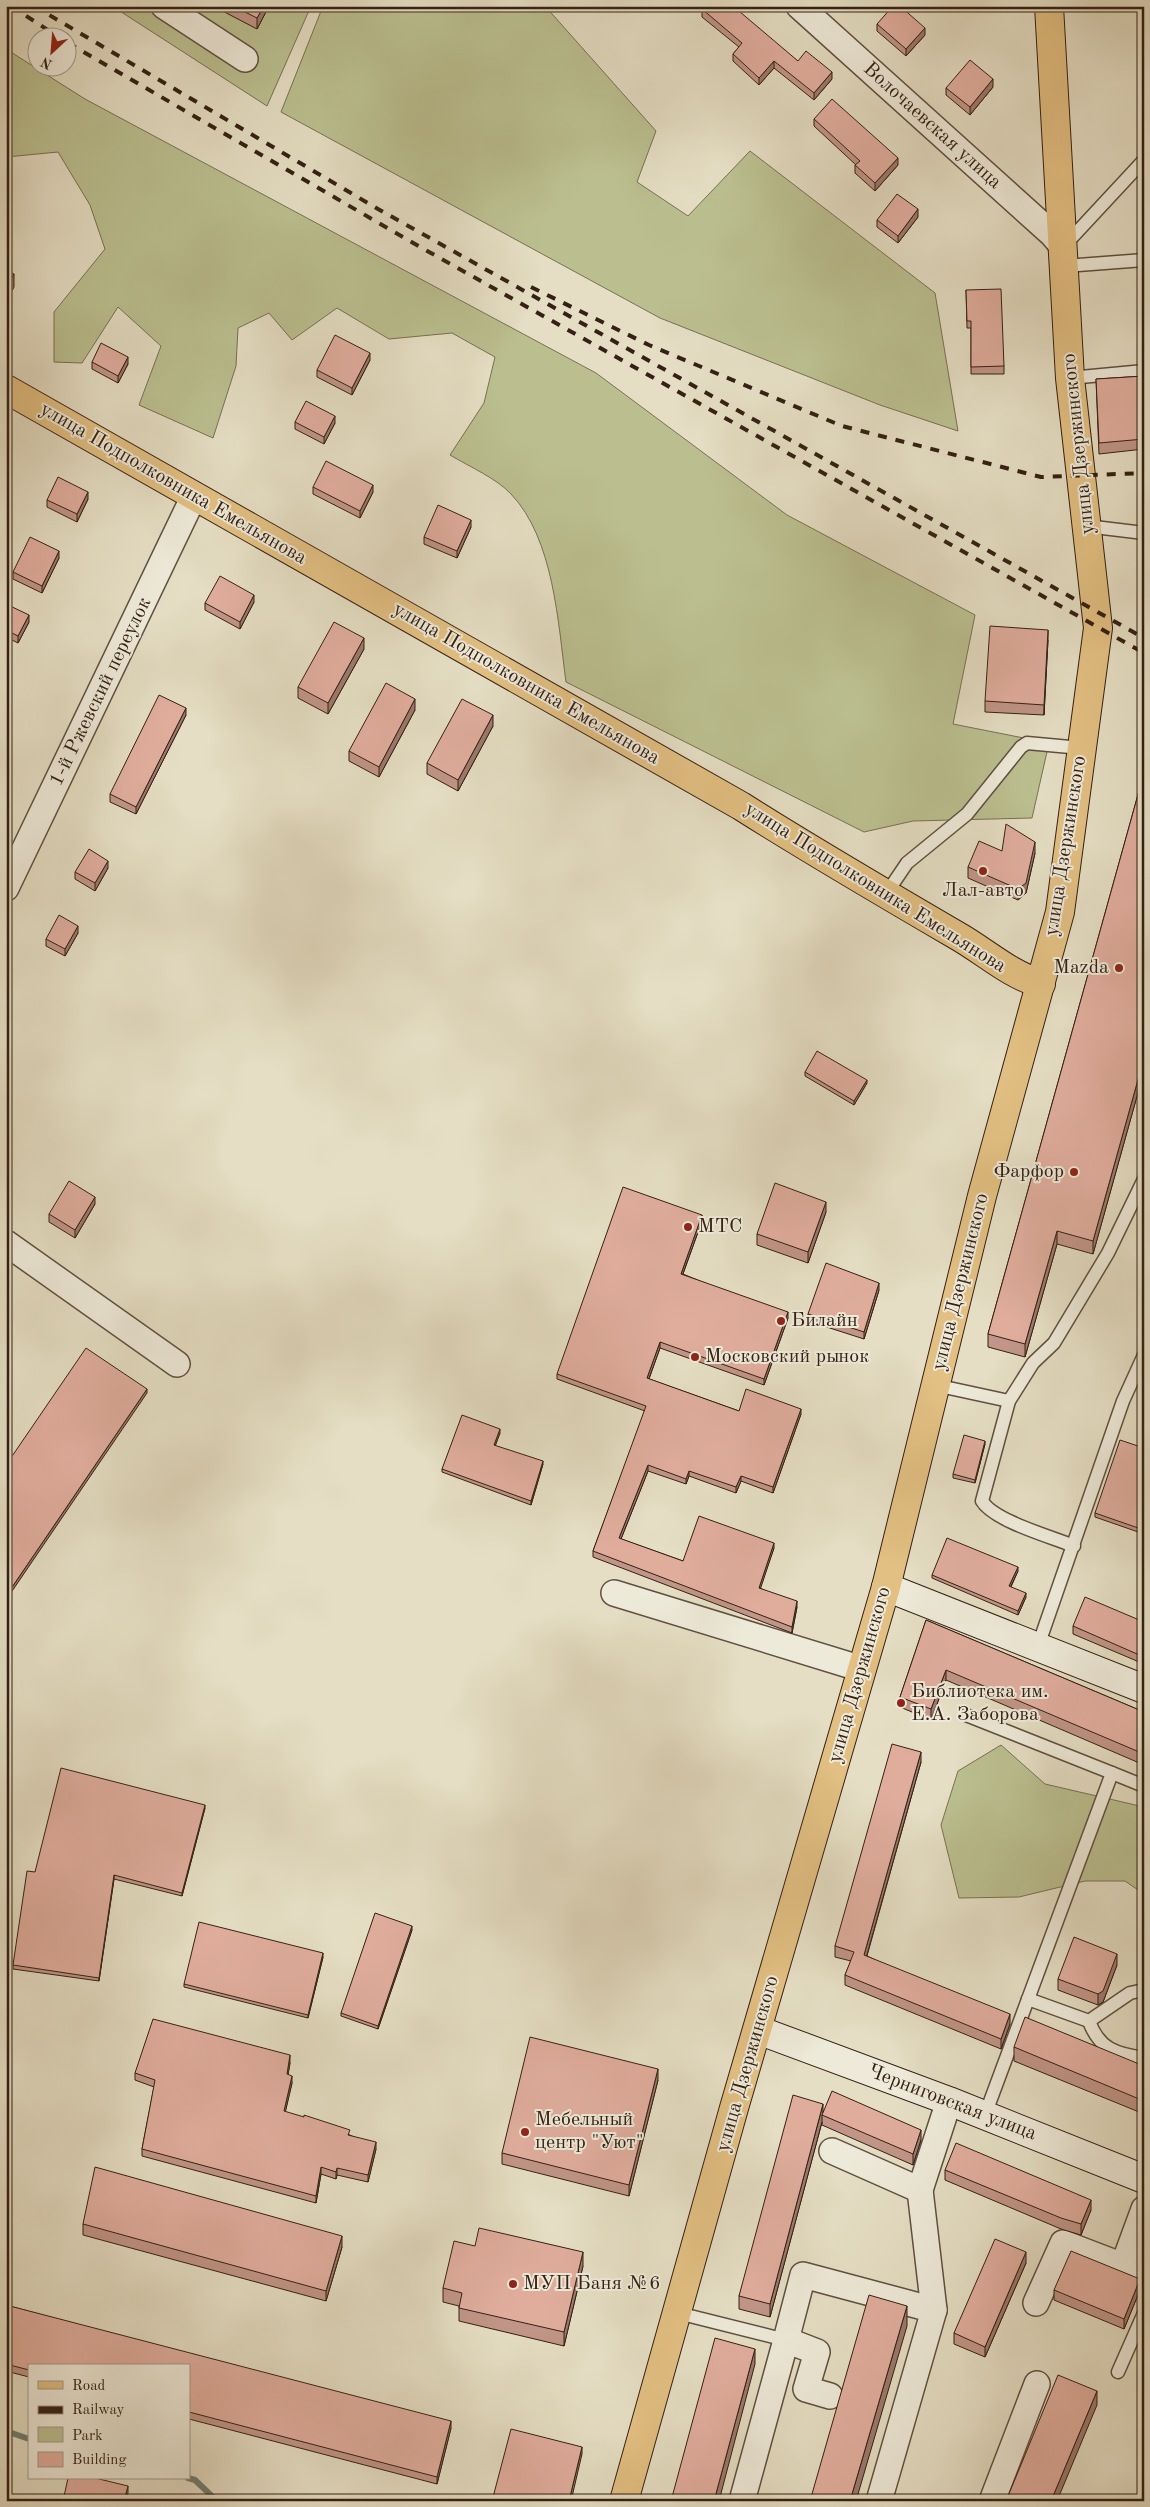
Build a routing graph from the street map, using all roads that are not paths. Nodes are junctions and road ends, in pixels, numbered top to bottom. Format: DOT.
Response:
graph roads {
  1 [pos="164,6"];
  2 [pos="799,6"];
  3 [pos="1049,6"];
  4 [pos="245,59"];
  5 [pos="1144,160"];
  6 [pos="1064,256"];
  7 [pos="1144,260"];
  8 [pos="1144,371"];
  9 [pos="1070,378"];
  10 [pos="6,389"];
  11 [pos="194,496"];
  12 [pos="1086,526"];
  13 [pos="1144,533"];
  14 [pos="1081,748"];
  15 [pos="6,888"];
  16 [pos="886,894"];
  17 [pos="1041,984"];
  18 [pos="1144,1179"];
  19 [pos="6,1244"];
  20 [pos="1144,1355"];
  21 [pos="178,1364"];
  22 [pos="935,1385"];
  23 [pos="1009,1401"];
  24 [pos="1074,1546"];
  25 [pos="886,1587"];
  26 [pos="614,1593"];
  27 [pos="1038,1646"];
  28 [pos="862,1669"];
  29 [pos="1144,1689"];
  30 [pos="966,1716"];
  31 [pos="1112,1773"];
  32 [pos="1144,1786"];
  33 [pos="1144,1990"];
  34 [pos="1028,1999"];
  35 [pos="1089,2021"];
  36 [pos="758,2030"];
  37 [pos="1144,2058"];
  38 [pos="950,2101"];
  39 [pos="985,2115"];
  40 [pos="832,2151"];
  41 [pos="1144,2179"];
  42 [pos="920,2190"];
  43 [pos="1144,2209"];
  44 [pos="1134,2271"];
  45 [pos="1036,2303"];
  46 [pos="934,2310"];
  47 [pos="678,2313"];
  48 [pos="1144,2313"];
  49 [pos="786,2340"];
  50 [pos="1118,2372"];
  51 [pos="1037,2384"];
  52 [pos="830,2396"];
  53 [pos="624,2501"];
  54 [pos="742,2501"];
  55 [pos="879,2501"];
  56 [pos="992,2501"];
  1 -- 4 [label="street"];
  2 -- 6 [label="street, Волочаевская улица"];
  3 -- 6 [label="main road, улица Дзержинского"];
  5 -- 6 [label="lane"];
  6 -- 7 [label="lane"];
  6 -- 9 [label="main road, улица Дзержинского"];
  8 -- 9 [label="lane"];
  9 -- 12 [label="main road, улица Дзержинского"];
  10 -- 11 [label="main road, улица Подполковника Емельянова"];
  11 -- 15 [label="street, 1-й Ржевский переулок"];
  11 -- 16 [label="main road, улица Подполковника Емельянова"];
  12 -- 13 [label="lane"];
  12 -- 14 [label="main road, улица Дзержинского"];
  14 -- 16 [label="lane"];
  14 -- 17 [label="main road, улица Дзержинского"];
  16 -- 17 [label="main road, улица Подполковника Емельянова"];
  17 -- 22 [label="main road, улица Дзержинского"];
  18 -- 23 [label="lane"];
  19 -- 21 [label="street"];
  20 -- 24 [label="lane"];
  22 -- 23 [label="lane"];
  22 -- 25 [label="main road, улица Дзержинского"];
  23 -- 24 [label="lane"];
  24 -- 27 [label="lane"];
  25 -- 27 [label="main road"];
  25 -- 28 [label="main road, улица Дзержинского"];
  26 -- 28 [label="street"];
  27 -- 29 [label="main road"];
  28 -- 36 [label="main road, улица Дзержинского"];
  30 -- 31 [label="lane"];
  31 -- 32 [label="lane"];
  31 -- 34 [label="lane"];
  33 -- 35 [label="lane"];
  34 -- 35 [label="lane"];
  34 -- 39 [label="lane"];
  35 -- 37 [label="lane"];
  36 -- 38 [label="main road, Черниговская улица"];
  36 -- 47 [label="main road, улица Дзержинского"];
  38 -- 39 [label="main road, Черниговская улица"];
  38 -- 42 [label="street"];
  39 -- 41 [label="main road, Черниговская улица"];
  40 -- 42 [label="street"];
  42 -- 46 [label="street"];
  43 -- 44 [label="street"];
  44 -- 45 [label="street"];
  46 -- 49 [label="street"];
  46 -- 55 [label="street"];
  47 -- 49 [label="lane"];
  47 -- 53 [label="main road, улица Дзержинского"];
  48 -- 50 [label="lane"];
  49 -- 52 [label="street"];
  49 -- 54 [label="street"];
  51 -- 56 [label="street"];
}
